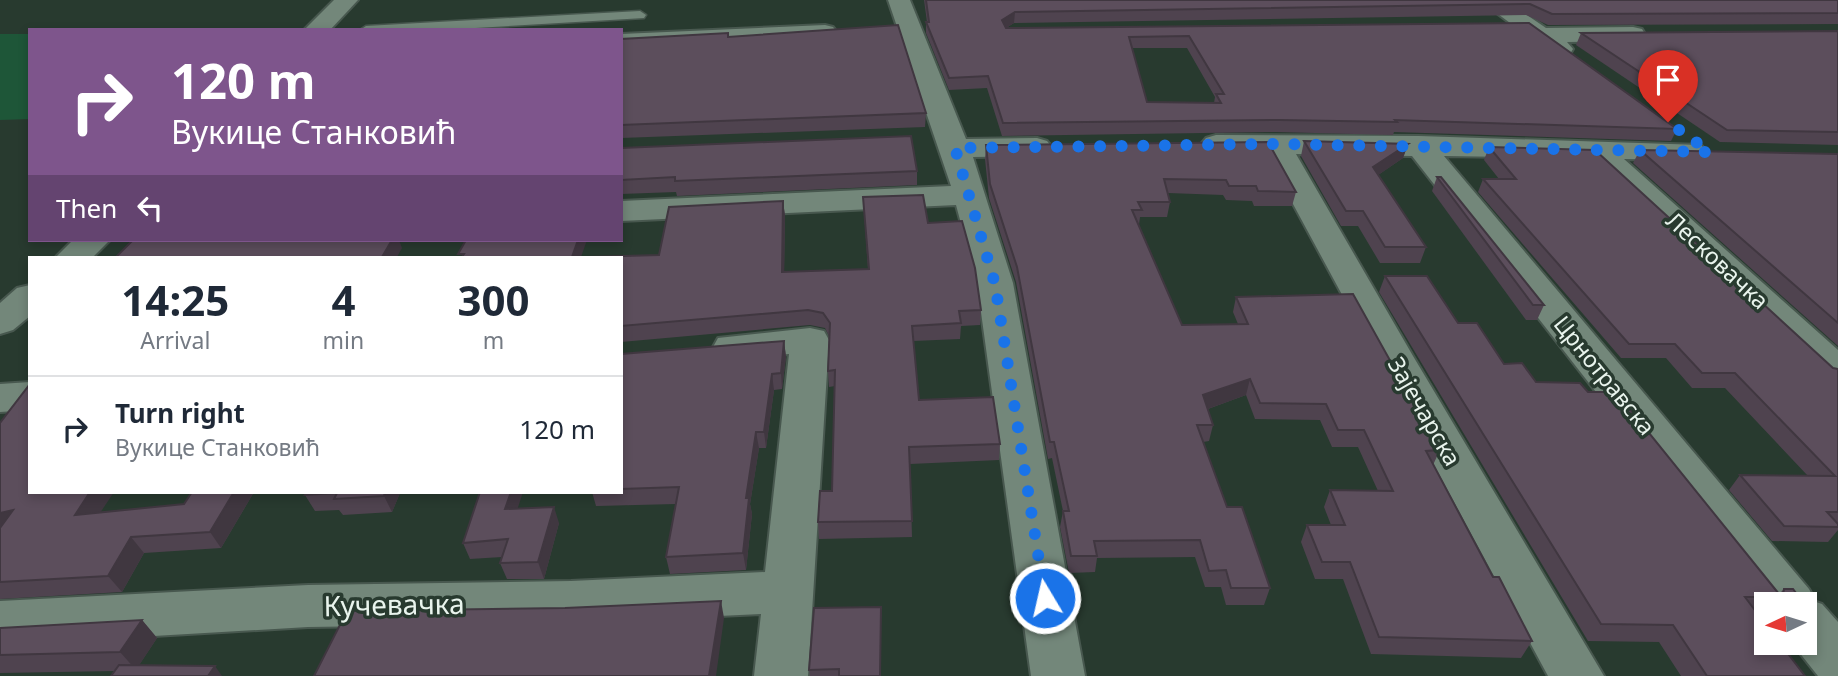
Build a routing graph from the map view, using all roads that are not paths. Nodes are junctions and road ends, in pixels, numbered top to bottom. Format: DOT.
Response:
graph roads {
  1 [pos="347,0"];
  2 [pos="643,0"];
  3 [pos="899,0"];
  4 [pos="1488,13"];
  5 [pos="639,15"];
  6 [pos="318,28"];
  7 [pos="402,28"];
  8 [pos="908,28"];
  9 [pos="880,29"];
  10 [pos="1534,29"];
  11 [pos="853,31"];
  12 [pos="1662,34"];
  13 [pos="628,41"];
  14 [pos="1586,66"];
  15 [pos="1676,128"];
  16 [pos="943,141"];
  17 [pos="1276,144"];
  18 [pos="1192,145"];
  19 [pos="1419,145"];
  20 [pos="1067,146"];
  21 [pos="1596,149"];
  22 [pos="970,195"];
  23 [pos="623,211"];
  24 [pos="91,242"];
  25 [pos="75,256"];
  26 [pos="28,298"];
  27 [pos="0,323"];
  28 [pos="691,350"];
  29 [pos="1838,372"];
  30 [pos="28,396"];
  31 [pos="0,398"];
  32 [pos="789,592"];
  33 [pos="1781,592"];
  34 [pos="0,623"];
  35 [pos="1817,636"];
  36 [pos="1838,661"];
  37 [pos="781,676"];
  38 [pos="1058,676"];
  39 [pos="1577,676"];
  1 -- 6 [label="street"];
  2 -- 5 [label="lane"];
  3 -- 8 [label="street"];
  4 -- 10 [label="street"];
  5 -- 7 [label="lane"];
  5 -- 13 [label="lane"];
  8 -- 9 [label="street"];
  8 -- 16 [label="street"];
  10 -- 12 [label="street"];
  10 -- 14 [label="street"];
  11 -- 13 [label="street"];
  15 -- 21 [label="street"];
  16 -- 20 [label="street"];
  16 -- 22 [label="street"];
  17 -- 18 [label="street"];
  17 -- 19 [label="street"];
  17 -- 39 [label="street, Зајечарска"];
  19 -- 21 [label="street"];
  19 -- 33 [label="street, Црнотравска"];
  21 -- 29 [label="street, Лесковачка"];
  22 -- 23 [label="street"];
  22 -- 38 [label="street"];
  24 -- 25 [label="street"];
  26 -- 27 [label="street"];
  28 -- 32 [label="street"];
  30 -- 31 [label="street"];
  32 -- 34 [label="street, Кучевачка"];
  32 -- 37 [label="street"];
  35 -- 36 [label="street"];
}
